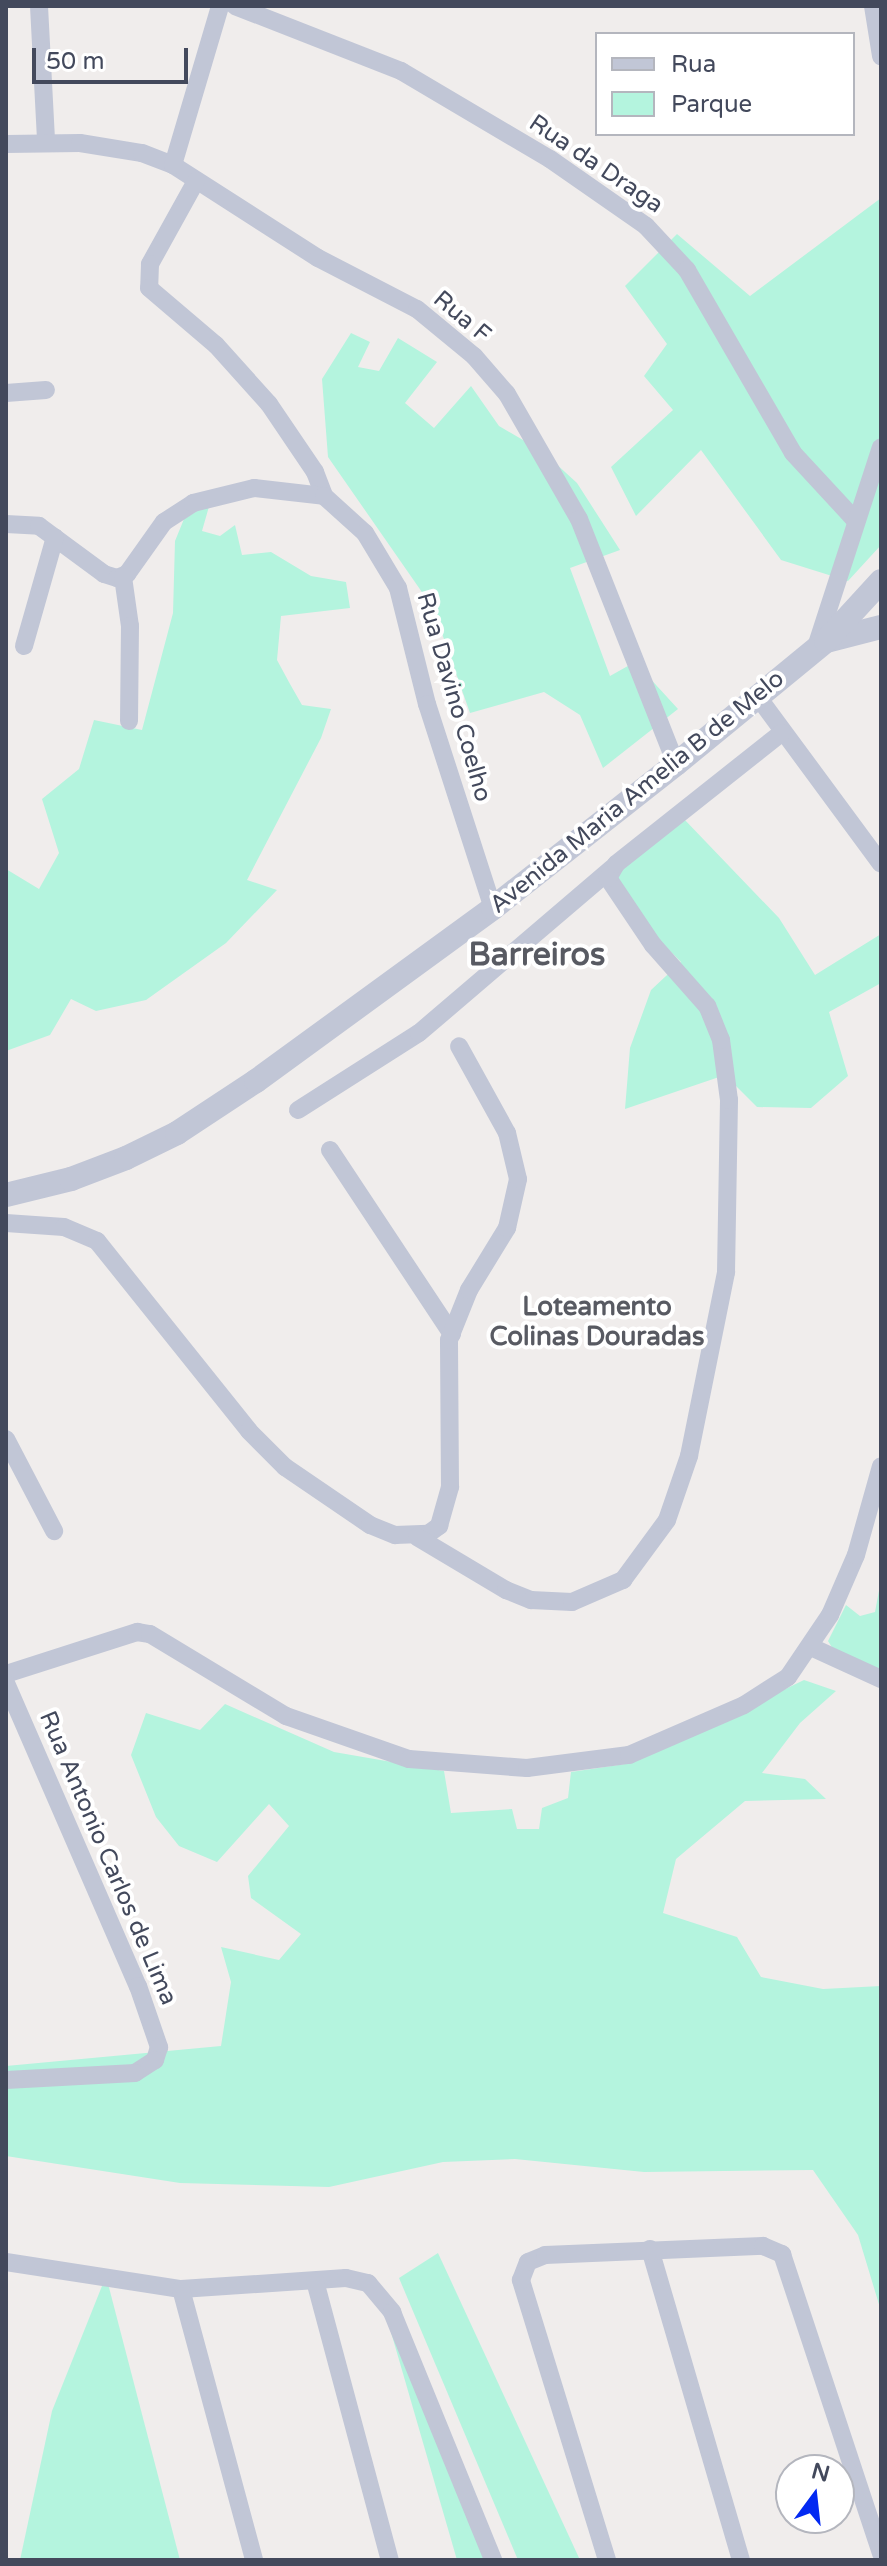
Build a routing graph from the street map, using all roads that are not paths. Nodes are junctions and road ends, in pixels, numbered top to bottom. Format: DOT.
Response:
graph roads {
  1 [pos="39,6"];
  2 [pos="220,6"];
  3 [pos="235,6"];
  4 [pos="876,17"];
  5 [pos="881,56"];
  6 [pos="46,141"];
  7 [pos="6,144"];
  8 [pos="173,165"];
  9 [pos="196,181"];
  10 [pos="46,390"];
  11 [pos="6,393"];
  12 [pos="881,447"];
  13 [pos="324,496"];
  14 [pos="855,520"];
  15 [pos="6,524"];
  16 [pos="55,537"];
  17 [pos="123,577"];
  18 [pos="881,581"];
  19 [pos="881,627"];
  20 [pos="820,645"];
  21 [pos="24,646"];
  22 [pos="758,697"];
  23 [pos="129,721"];
  24 [pos="781,733"];
  25 [pos="676,764"];
  26 [pos="881,864"];
  27 [pos="612,868"];
  28 [pos="493,908"];
  29 [pos="459,1046"];
  30 [pos="298,1110"];
  31 [pos="330,1150"];
  32 [pos="6,1195"];
  33 [pos="6,1223"];
  34 [pos="452,1334"];
  35 [pos="6,1439"];
  36 [pos="881,1466"];
  37 [pos="54,1531"];
  38 [pos="417,1537"];
  39 [pos="811,1647"];
  40 [pos="6,1674"];
  41 [pos="881,1679"];
  42 [pos="6,1683"];
  43 [pos="6,2080"];
  44 [pos="650,2249"];
  45 [pos="6,2262"];
  46 [pos="315,2281"];
  47 [pos="181,2289"];
  48 [pos="881,2554"];
  49 [pos="254,2560"];
  50 [pos="390,2560"];
  51 [pos="493,2560"];
  52 [pos="607,2560"];
  53 [pos="741,2560"];
  1 -- 6 [label="street"];
  2 -- 8 [label="street"];
  3 -- 14 [label="street, Rua da Draga"];
  4 -- 5 [label="street"];
  6 -- 7 [label="street, Rua F"];
  6 -- 8 [label="street, Rua F"];
  8 -- 9 [label="street, Rua F"];
  9 -- 13 [label="street"];
  9 -- 25 [label="street, Rua F"];
  10 -- 11 [label="street"];
  12 -- 14 [label="street"];
  13 -- 17 [label="street"];
  13 -- 28 [label="street, Rua Davino Coelho"];
  14 -- 20 [label="street"];
  15 -- 16 [label="street"];
  16 -- 17 [label="street"];
  16 -- 21 [label="street"];
  17 -- 23 [label="street"];
  18 -- 20 [label="street, Avenida Maria Amelia B de Melo"];
  19 -- 20 [label="street"];
  20 -- 22 [label="street, Avenida Maria Amelia B de Melo"];
  22 -- 24 [label="street"];
  22 -- 25 [label="street, Avenida Maria Amelia B de Melo"];
  24 -- 26 [label="street"];
  24 -- 27 [label="street"];
  25 -- 28 [label="street, Avenida Maria Amelia B de Melo"];
  27 -- 30 [label="street"];
  27 -- 38 [label="street"];
  28 -- 32 [label="street, Avenida Maria Amelia B de Melo"];
  29 -- 34 [label="street"];
  31 -- 34 [label="street"];
  33 -- 38 [label="street"];
  34 -- 38 [label="street"];
  35 -- 37 [label="street"];
  36 -- 39 [label="street"];
  39 -- 40 [label="street"];
  39 -- 41 [label="street"];
  42 -- 43 [label="street, Rua Antonio Carlos de Lima"];
  44 -- 48 [label="street"];
  44 -- 52 [label="street"];
  44 -- 53 [label="street"];
  45 -- 47 [label="street"];
  46 -- 47 [label="street"];
  46 -- 50 [label="street"];
  46 -- 51 [label="street"];
  47 -- 49 [label="street"];
}
